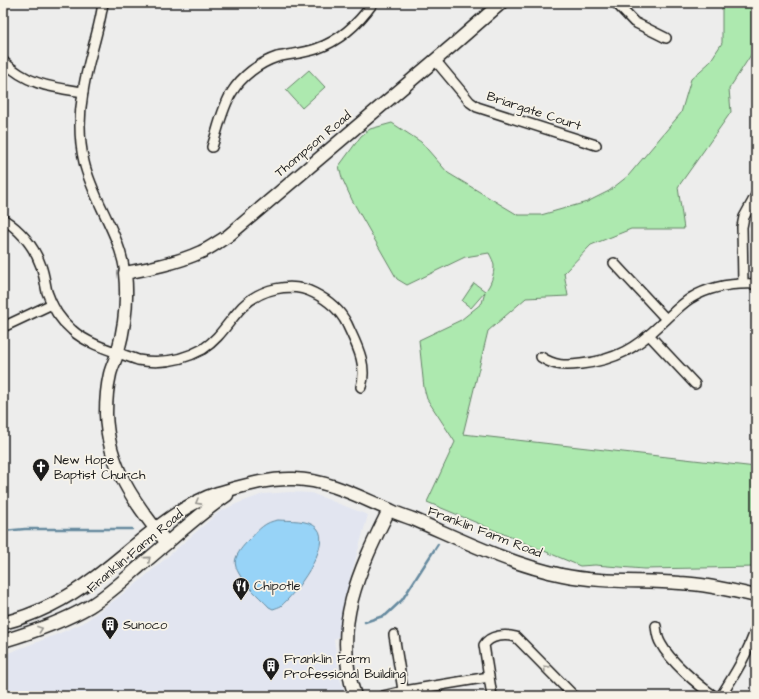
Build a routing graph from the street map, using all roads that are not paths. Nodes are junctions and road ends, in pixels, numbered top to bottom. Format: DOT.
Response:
graph roads {
  1 [pos="102,3"];
  2 [pos="373,3"];
  3 [pos="616,3"];
  4 [pos="493,5"];
  5 [pos="666,38"];
  6 [pos="435,60"];
  7 [pos="3,61"];
  8 [pos="83,92"];
  9 [pos="596,145"];
  10 [pos="212,147"];
  11 [pos="756,195"];
  12 [pos="3,219"];
  13 [pos="614,263"];
  14 [pos="126,273"];
  15 [pos="743,283"];
  16 [pos="756,284"];
  17 [pos="52,304"];
  18 [pos="666,319"];
  19 [pos="3,327"];
  20 [pos="649,335"];
  21 [pos="118,352"];
  22 [pos="541,357"];
  23 [pos="695,384"];
  24 [pos="362,387"];
  25 [pos="235,489"];
  26 [pos="389,510"];
  27 [pos="156,530"];
  28 [pos="167,543"];
  29 [pos="756,596"];
  30 [pos="3,623"];
  31 [pos="656,626"];
  32 [pos="756,628"];
  33 [pos="394,634"];
  34 [pos="3,641"];
  35 [pos="489,677"];
  36 [pos="404,693"];
  37 [pos="355,696"];
  38 [pos="383,696"];
  39 [pos="492,696"];
  40 [pos="574,696"];
  41 [pos="714,696"];
  42 [pos="721,696"];
  1 -- 8 [label="street"];
  2 -- 10 [label="street"];
  3 -- 5 [label="street"];
  4 -- 6 [label="main road, Thompson Road"];
  6 -- 9 [label="street, Briargate Court"];
  6 -- 14 [label="main road, Thompson Road"];
  7 -- 8 [label="street"];
  8 -- 14 [label="street"];
  11 -- 15 [label="street"];
  12 -- 17 [label="street"];
  13 -- 18 [label="street"];
  14 -- 21 [label="main road"];
  15 -- 16 [label="street"];
  15 -- 18 [label="street"];
  17 -- 19 [label="street"];
  17 -- 21 [label="street"];
  18 -- 20 [label="street"];
  20 -- 22 [label="street"];
  20 -- 23 [label="street"];
  21 -- 24 [label="street"];
  21 -- 27 [label="main road"];
  25 -- 26 [label="main road, Franklin Farm Road"];
  25 -- 27 [label="main road, Franklin Farm Road, one-way"];
  25 -- 28 [label="main road, Franklin Farm Road"];
  26 -- 29 [label="main road, Franklin Farm Road"];
  26 -- 37 [label="main road"];
  27 -- 28 [label="main road"];
  27 -- 30 [label="main road, Franklin Farm Road"];
  34 -- 28 [label="main road, Franklin Farm Road, one-way"];
  31 -- 41 [label="street"];
  32 -- 42 [label="street"];
  33 -- 36 [label="street"];
  35 -- 36 [label="street"];
  35 -- 39 [label="street"];
  40 -- 35 [label="street, one-way"];
  36 -- 38 [label="street"];
}
